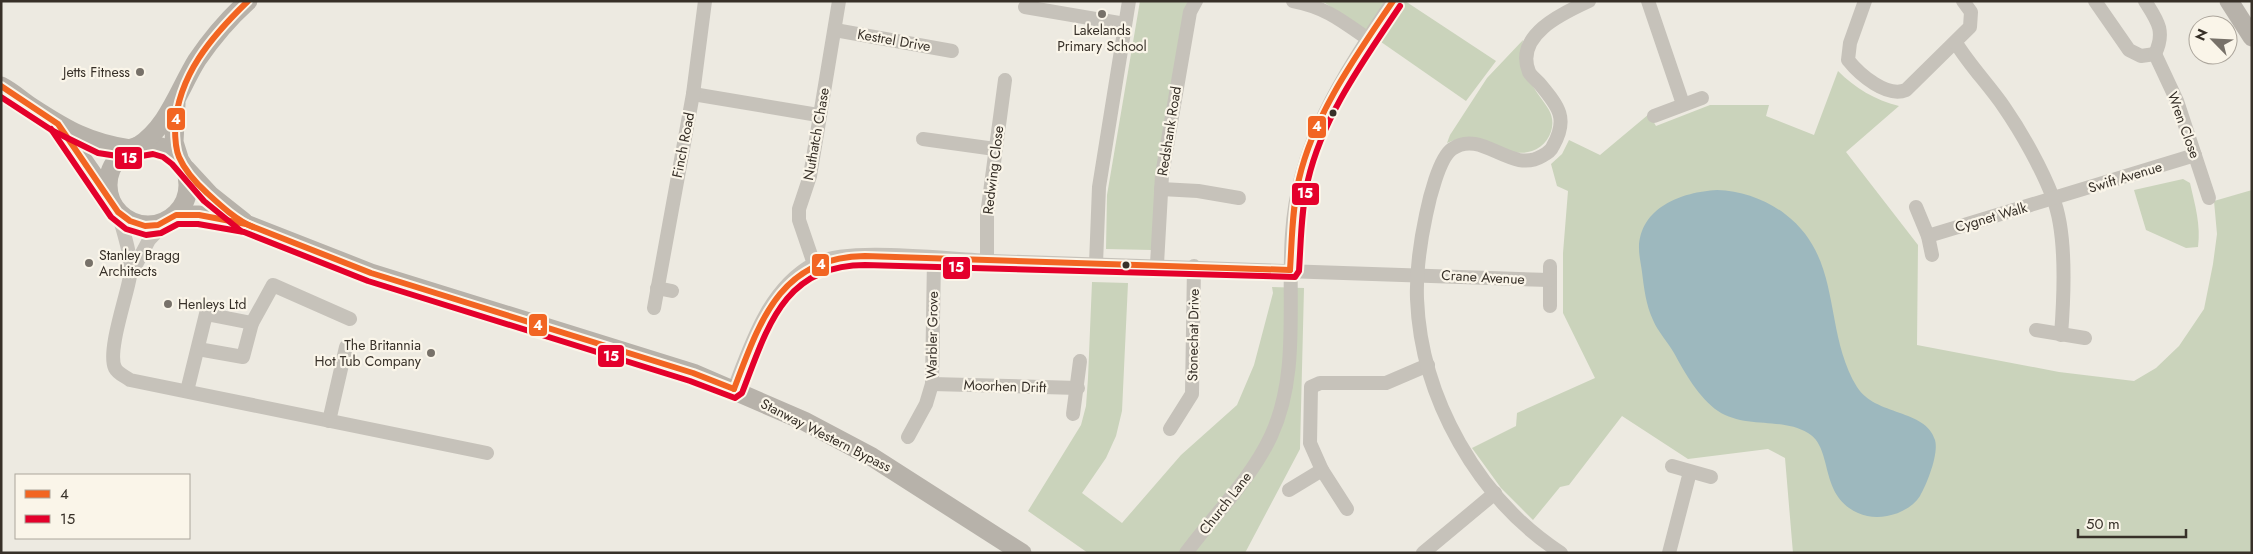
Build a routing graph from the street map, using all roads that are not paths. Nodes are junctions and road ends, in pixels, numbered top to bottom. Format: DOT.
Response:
graph roads {
  1 [pos="248,1"];
  2 [pos="705,1"];
  3 [pos="839,1"];
  4 [pos="1129,1"];
  5 [pos="1196,1"];
  6 [pos="1292,1"];
  7 [pos="1393,1"];
  8 [pos="1589,1"];
  9 [pos="1648,1"];
  10 [pos="1865,1"];
  11 [pos="1963,1"];
  12 [pos="2095,1"];
  13 [pos="2145,1"];
  14 [pos="2228,1"];
  15 [pos="1025,7"];
  16 [pos="1125,24"];
  17 [pos="835,30"];
  18 [pos="2252,37"];
  19 [pos="1368,38"];
  20 [pos="1956,43"];
  21 [pos="952,51"];
  22 [pos="2155,54"];
  23 [pos="1006,80"];
  24 [pos="1,86"];
  25 [pos="693,94"];
  26 [pos="1702,98"];
  27 [pos="176,102"];
  28 [pos="1683,104"];
  29 [pos="818,115"];
  30 [pos="1654,116"];
  31 [pos="58,124"];
  32 [pos="923,139"];
  33 [pos="134,147"];
  34 [pos="995,149"];
  35 [pos="2195,154"];
  36 [pos="182,164"];
  37 [pos="1160,188"];
  38 [pos="1240,198"];
  39 [pos="2208,198"];
  40 [pos="2054,199"];
  41 [pos="114,206"];
  42 [pos="1916,208"];
  43 [pos="172,218"];
  44 [pos="246,224"];
  45 [pos="1928,236"];
  46 [pos="1932,256"];
  47 [pos="934,258"];
  48 [pos="987,261"];
  49 [pos="814,264"];
  50 [pos="1096,264"];
  51 [pos="1158,264"];
  52 [pos="1194,266"];
  53 [pos="1550,266"];
  54 [pos="1290,270"];
  55 [pos="1417,274"];
  56 [pos="130,276"];
  57 [pos="1549,280"];
  58 [pos="657,288"];
  59 [pos="672,291"];
  60 [pos="1550,306"];
  61 [pos="654,308"];
  62 [pos="350,319"];
  63 [pos="252,323"];
  64 [pos="2036,330"];
  65 [pos="2061,335"];
  66 [pos="2085,338"];
  67 [pos="346,347"];
  68 [pos="198,349"];
  69 [pos="1080,361"];
  70 [pos="1428,365"];
  71 [pos="932,384"];
  72 [pos="1078,388"];
  73 [pos="734,389"];
  74 [pos="187,391"];
  75 [pos="1073,414"];
  76 [pos="329,421"];
  77 [pos="1170,429"];
  78 [pos="908,437"];
  79 [pos="487,453"];
  80 [pos="1672,466"];
  81 [pos="1322,470"];
  82 [pos="1690,472"];
  83 [pos="1711,477"];
  84 [pos="1289,490"];
  85 [pos="1495,493"];
  86 [pos="1347,509"];
  87 [pos="1022,553"];
  88 [pos="1186,553"];
  89 [pos="1424,553"];
  90 [pos="1561,553"];
  91 [pos="1669,553"];
  1 -- 27 [label="street"];
  2 -- 25 [label="street, Finch Road"];
  3 -- 17 [label="street, Nuthatch Chase"];
  4 -- 16 [label="street"];
  5 -- 37 [label="street, Redshank Road"];
  6 -- 19 [label="street"];
  7 -- 19 [label="street, Church Lane"];
  8 -- 55 [label="street"];
  9 -- 28 [label="street"];
  10 -- 20 [label="street"];
  11 -- 20 [label="street"];
  12 -- 22 [label="street"];
  13 -- 22 [label="street"];
  14 -- 18 [label="street"];
  15 -- 16 [label="street"];
  16 -- 50 [label="street"];
  17 -- 21 [label="street, Kestrel Drive"];
  17 -- 29 [label="street, Nuthatch Chase"];
  19 -- 54 [label="street, Church Lane"];
  20 -- 40 [label="street"];
  22 -- 35 [label="street, Wren Close"];
  23 -- 34 [label="street, Redwing Close"];
  24 -- 31 [label="street"];
  25 -- 29 [label="street"];
  25 -- 58 [label="street, Finch Road"];
  26 -- 28 [label="street"];
  27 -- 33 [label="street"];
  27 -- 36 [label="street"];
  28 -- 30 [label="street"];
  29 -- 49 [label="street, Nuthatch Chase"];
  31 -- 33 [label="street"];
  31 -- 41 [label="street"];
  32 -- 34 [label="street"];
  33 -- 36 [label="street"];
  33 -- 41 [label="street"];
  34 -- 48 [label="street, Redwing Close"];
  35 -- 39 [label="street, Wren Close"];
  35 -- 40 [label="street, Swift Avenue"];
  36 -- 43 [label="street"];
  36 -- 44 [label="street, Stanway Western Bypass"];
  37 -- 38 [label="street"];
  37 -- 51 [label="street, Redshank Road"];
  40 -- 45 [label="street, Cygnet Walk"];
  40 -- 65 [label="street"];
  41 -- 43 [label="street"];
  41 -- 56 [label="street"];
  42 -- 45 [label="street"];
  43 -- 44 [label="street, Stanway Western Bypass"];
  43 -- 56 [label="street"];
  44 -- 73 [label="street, Stanway Western Bypass"];
  45 -- 46 [label="street"];
  47 -- 48 [label="street, Crane Avenue"];
  47 -- 49 [label="street, Crane Avenue"];
  47 -- 71 [label="street, Warbler Grove"];
  48 -- 50 [label="street, Crane Avenue"];
  49 -- 73 [label="street"];
  50 -- 51 [label="street, Crane Avenue"];
  51 -- 52 [label="street, Crane Avenue"];
  52 -- 54 [label="street, Crane Avenue"];
  52 -- 77 [label="street, Stonechat Drive"];
  53 -- 57 [label="street"];
  54 -- 55 [label="street, Crane Avenue"];
  54 -- 88 [label="street, Church Lane"];
  55 -- 57 [label="street, Crane Avenue"];
  55 -- 70 [label="street"];
  56 -- 74 [label="street"];
  57 -- 60 [label="street"];
  58 -- 59 [label="street"];
  58 -- 61 [label="street, Finch Road"];
  62 -- 63 [label="street"];
  63 -- 68 [label="street"];
  63 -- 68 [label="street"];
  64 -- 65 [label="street"];
  65 -- 66 [label="street"];
  67 -- 76 [label="street"];
  68 -- 74 [label="street"];
  69 -- 72 [label="street"];
  70 -- 81 [label="street"];
  70 -- 85 [label="street"];
  71 -- 72 [label="street, Moorhen Drift"];
  71 -- 78 [label="street, Warbler Grove"];
  72 -- 75 [label="street"];
  73 -- 87 [label="street, Stanway Western Bypass"];
  74 -- 76 [label="street"];
  76 -- 79 [label="street"];
  80 -- 82 [label="street"];
  81 -- 84 [label="street"];
  81 -- 86 [label="street"];
  82 -- 83 [label="street"];
  82 -- 91 [label="street"];
  85 -- 89 [label="street"];
  85 -- 90 [label="street"];
}
